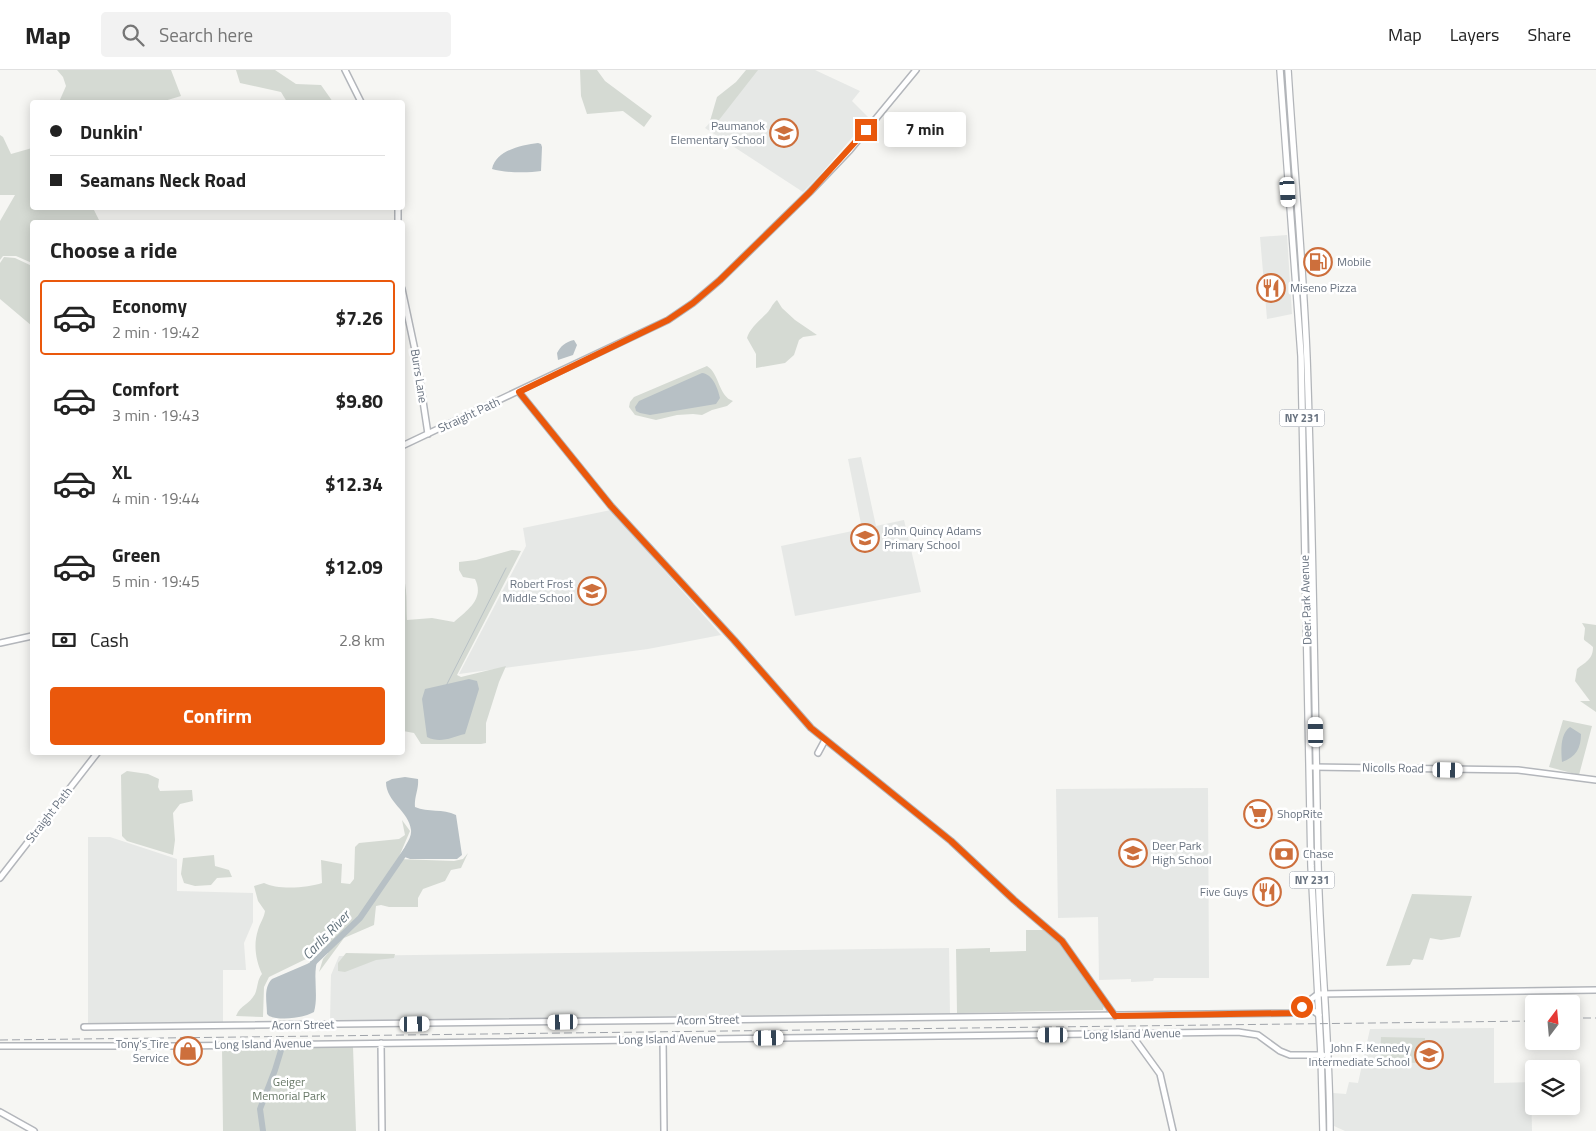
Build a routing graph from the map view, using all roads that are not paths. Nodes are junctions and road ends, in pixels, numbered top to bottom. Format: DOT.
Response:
graph roads {
  1 [pos="345,70"];
  2 [pos="916,70"];
  3 [pos="1280,70"];
  4 [pos="1288,70"];
  5 [pos="360,100"];
  6 [pos="405,303"];
  7 [pos="519,392"];
  8 [pos="428,434"];
  9 [pos="405,445"];
  10 [pos="30,636"];
  11 [pos="0,643"];
  12 [pos="825,740"];
  13 [pos="818,754"];
  14 [pos="96,755"];
  15 [pos="1310,767"];
  16 [pos="1317,767"];
  17 [pos="1596,780"];
  18 [pos="0,878"];
  19 [pos="1312,894"];
  20 [pos="1320,906"];
  21 [pos="1596,990"];
  22 [pos="1322,994"];
  23 [pos="1293,1013"];
  24 [pos="1319,1015"];
  25 [pos="1115,1016"];
  26 [pos="84,1027"];
  27 [pos="1130,1034"];
  28 [pos="663,1039"];
  29 [pos="381,1042"];
  30 [pos="0,1046"];
  31 [pos="1321,1055"];
  32 [pos="1329,1055"];
  33 [pos="0,1112"];
  34 [pos="34,1131"];
  35 [pos="382,1131"];
  36 [pos="664,1131"];
  37 [pos="1173,1131"];
  38 [pos="1323,1131"];
  39 [pos="1330,1131"];
  1 -- 5 [label="street"];
  2 -- 7 [label="street, Straight Path"];
  3 -- 15 [label="main road, Deer Park Avenue / NY 231"];
  4 -- 16 [label="main road, Deer Park Avenue / NY 231"];
  6 -- 8 [label="street, Burrs Lane"];
  7 -- 8 [label="street, Straight Path"];
  7 -- 12 [label="street"];
  8 -- 9 [label="street, Straight Path"];
  10 -- 11 [label="street"];
  12 -- 13 [label="street"];
  12 -- 25 [label="street"];
  14 -- 18 [label="street, Straight Path"];
  15 -- 16 [label="street, Nicolls Road"];
  15 -- 19 [label="main road, Deer Park Avenue / NY 231"];
  16 -- 17 [label="street, Nicolls Road"];
  16 -- 20 [label="main road, Deer Park Avenue / NY 231"];
  19 -- 20 [label="main road"];
  19 -- 22 [label="main road, Deer Park Avenue / NY 231"];
  20 -- 22 [label="main road, Deer Park Avenue / NY 231"];
  21 -- 22 [label="street"];
  22 -- 23 [label="street"];
  22 -- 24 [label="main road, Deer Park Avenue / NY 231"];
  22 -- 32 [label="main road, Deer Park Avenue / NY 231"];
  23 -- 24 [label="street, Acorn Street"];
  23 -- 25 [label="street, Acorn Street"];
  24 -- 31 [label="main road, Deer Park Avenue / NY 231"];
  25 -- 26 [label="street, Acorn Street"];
  27 -- 28 [label="street, Long Island Avenue"];
  27 -- 31 [label="street, Long Island Avenue"];
  27 -- 37 [label="street"];
  28 -- 29 [label="street, Long Island Avenue"];
  28 -- 36 [label="street"];
  29 -- 30 [label="street, Long Island Avenue"];
  29 -- 35 [label="street"];
  31 -- 32 [label="street, Long Island Avenue"];
  31 -- 38 [label="main road, Deer Park Avenue / NY 231"];
  32 -- 39 [label="main road, Deer Park Avenue / NY 231"];
  33 -- 34 [label="street"];
}
